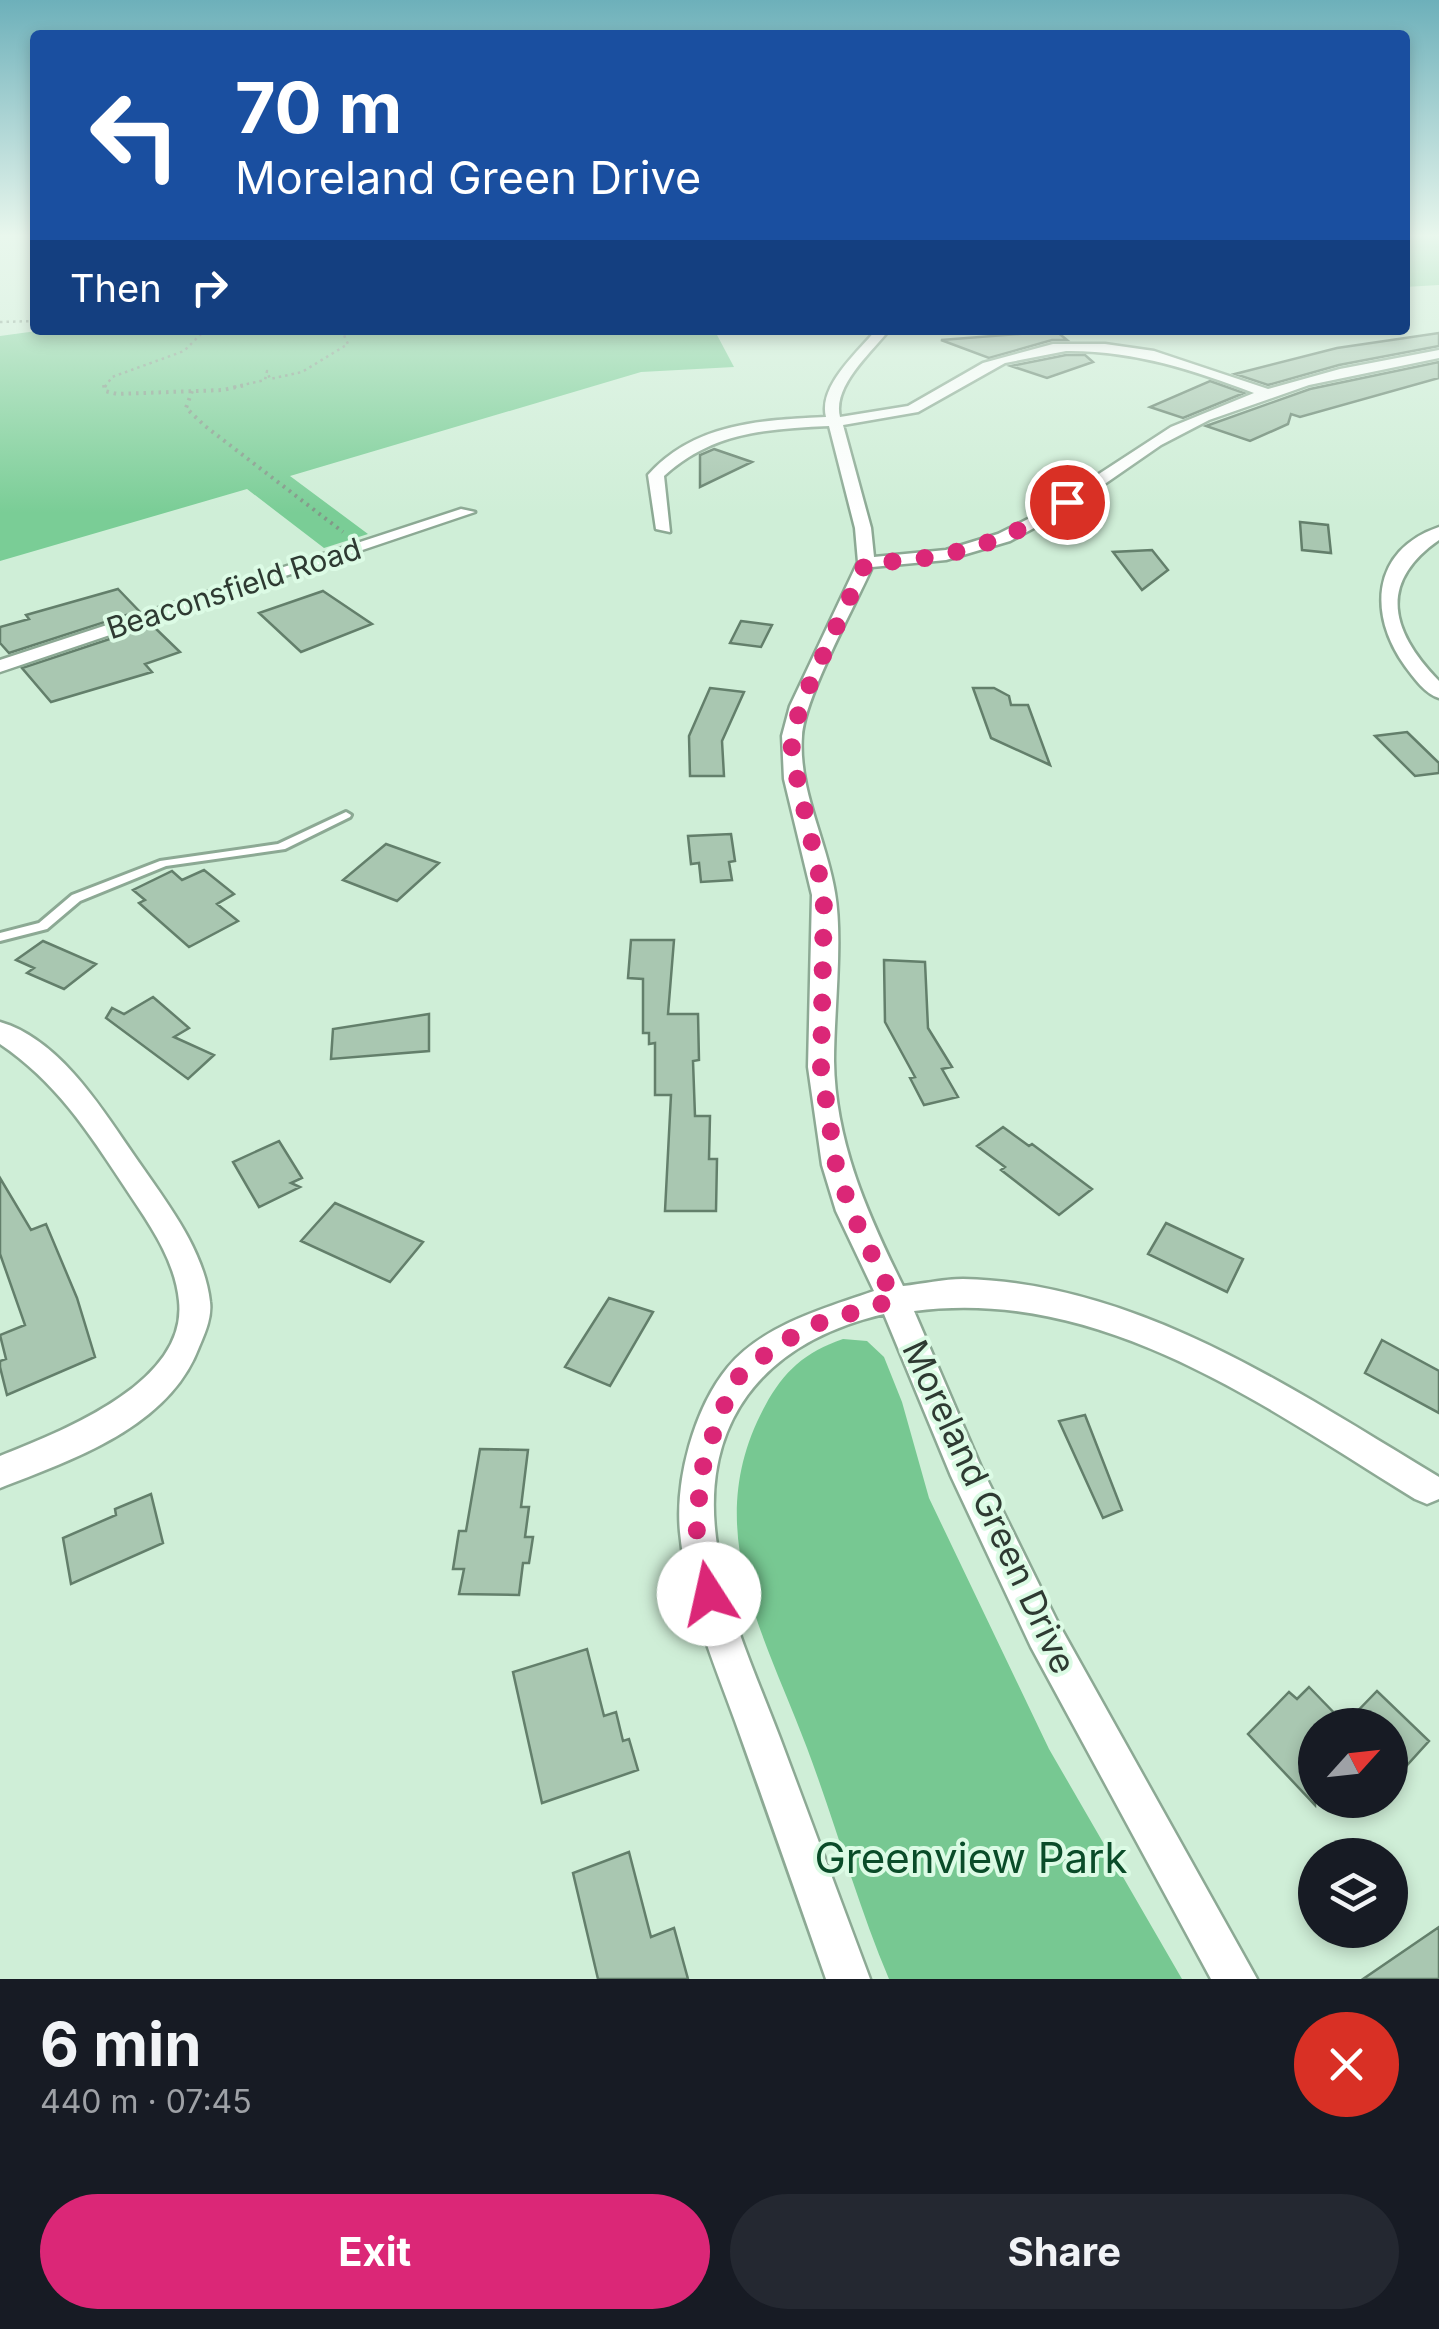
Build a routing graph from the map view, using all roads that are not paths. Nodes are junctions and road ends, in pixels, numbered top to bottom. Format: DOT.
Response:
graph roads {
  1 [pos="879,335"];
  2 [pos="1439,354"];
  3 [pos="1272,395"];
  4 [pos="832,420"];
  5 [pos="467,512"];
  6 [pos="664,530"];
  7 [pos="1439,532"];
  8 [pos="866,562"];
  9 [pos="0,666"];
  10 [pos="1439,692"];
  11 [pos="346,815"];
  12 [pos="0,937"];
  13 [pos="0,1031"];
  14 [pos="894,1300"];
  15 [pos="0,1472"];
  16 [pos="1426,1488"];
  17 [pos="848,1979"];
  18 [pos="1235,1979"];
  1 -- 4 [label="street"];
  2 -- 3 [label="street"];
  3 -- 4 [label="street"];
  3 -- 8 [label="street"];
  4 -- 6 [label="street"];
  4 -- 8 [label="street"];
  5 -- 9 [label="street, Beaconsfield Road"];
  7 -- 10 [label="street"];
  8 -- 14 [label="street, Moreland Green Drive"];
  11 -- 12 [label="lane"];
  13 -- 15 [label="street"];
  14 -- 16 [label="street"];
  14 -- 17 [label="street"];
  14 -- 18 [label="street, Moreland Green Drive"];
}
